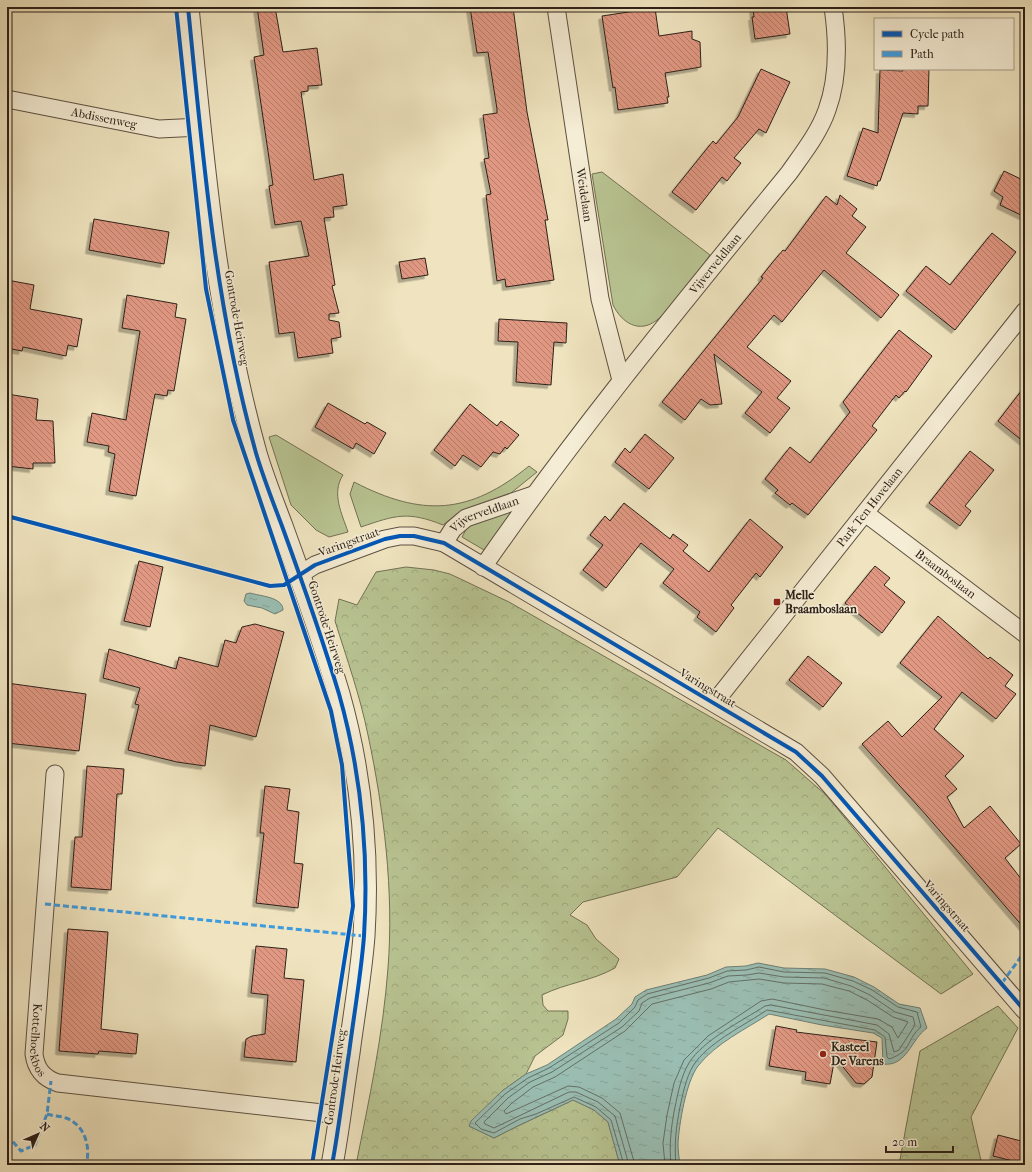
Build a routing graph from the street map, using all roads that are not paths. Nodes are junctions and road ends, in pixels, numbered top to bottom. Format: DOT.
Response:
graph roads {
  1 [pos="188,7"];
  2 [pos="556,7"];
  3 [pos="833,7"];
  4 [pos="7,99"];
  5 [pos="201,127"];
  6 [pos="1025,311"];
  7 [pos="621,380"];
  8 [pos="533,495"];
  9 [pos="865,513"];
  10 [pos="444,544"];
  11 [pos="483,567"];
  12 [pos="299,575"];
  13 [pos="1025,634"];
  14 [pos="714,703"];
  15 [pos="55,774"];
  16 [pos="1025,1011"];
  17 [pos="340,1115"];
  18 [pos="332,1165"];
  1 -- 5 [label="street, Gontrode Heirweg"];
  2 -- 7 [label="street, Weidelaan"];
  3 -- 7 [label="street, Vijverveldlaan"];
  4 -- 5 [label="street, Abdissenweg"];
  5 -- 12 [label="street, Gontrode Heirweg"];
  6 -- 9 [label="street, Park Ten Hovelaan"];
  7 -- 8 [label="street, Vijverveldlaan"];
  8 -- 10 [label="street, Vijverveldlaan"];
  8 -- 11 [label="street, Vijverveldlaan"];
  9 -- 13 [label="street, Braamboslaan"];
  9 -- 14 [label="street, Park Ten Hovelaan"];
  10 -- 11 [label="street, Varingstraat"];
  10 -- 12 [label="street, Varingstraat"];
  11 -- 14 [label="street, Varingstraat"];
  12 -- 17 [label="street, Gontrode Heirweg"];
  14 -- 16 [label="street, Varingstraat"];
  15 -- 17 [label="street, Kottelhoekbos"];
  17 -- 18 [label="street, Gontrode Heirweg"];
}
